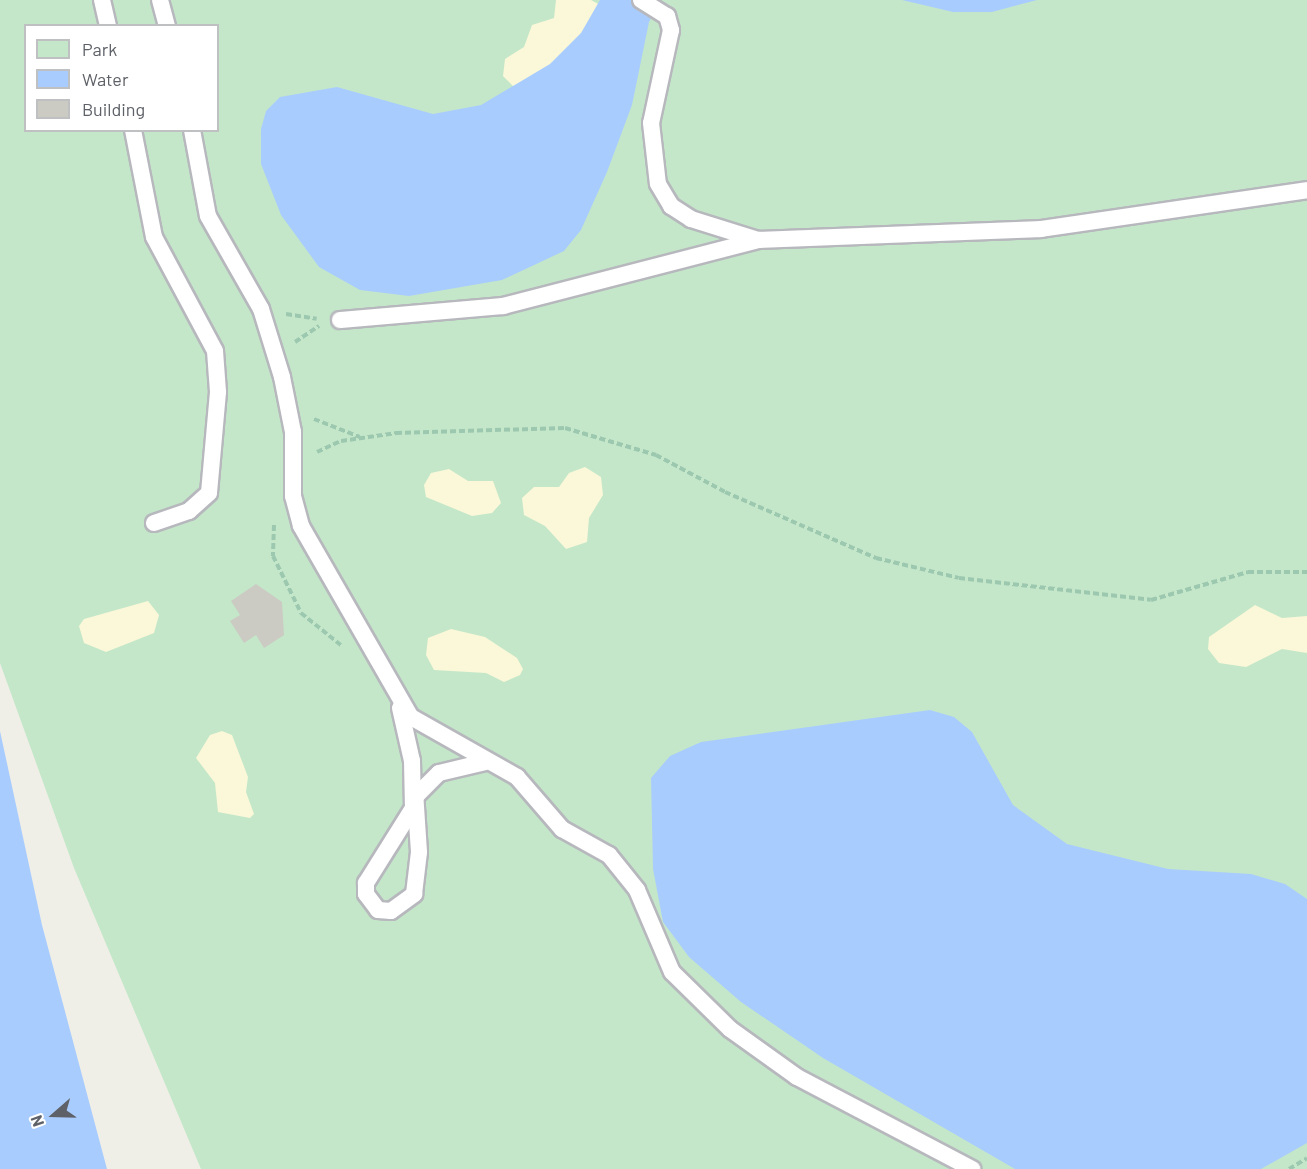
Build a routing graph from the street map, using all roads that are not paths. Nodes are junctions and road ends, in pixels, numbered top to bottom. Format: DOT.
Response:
graph roads {
  1 [pos="102,0"];
  2 [pos="160,0"];
  3 [pos="641,0"];
  4 [pos="108,24"];
  5 [pos="166,24"];
  6 [pos="133,132"];
  7 [pos="192,132"];
  8 [pos="1307,190"];
  9 [pos="759,240"];
  10 [pos="340,320"];
  11 [pos="154,523"];
  12 [pos="379,667"];
  13 [pos="485,762"];
  14 [pos="415,795"];
  15 [pos="972,1169"];
  1 -- 4 [label="lane"];
  2 -- 5 [label="lane"];
  3 -- 9 [label="lane"];
  6 -- 11 [label="lane"];
  7 -- 12 [label="lane"];
  8 -- 9 [label="lane"];
  9 -- 10 [label="lane"];
  12 -- 13 [label="lane"];
  12 -- 14 [label="lane"];
  13 -- 14 [label="lane"];
  13 -- 15 [label="lane"];
  14 -- 14 [label="lane"];
}
